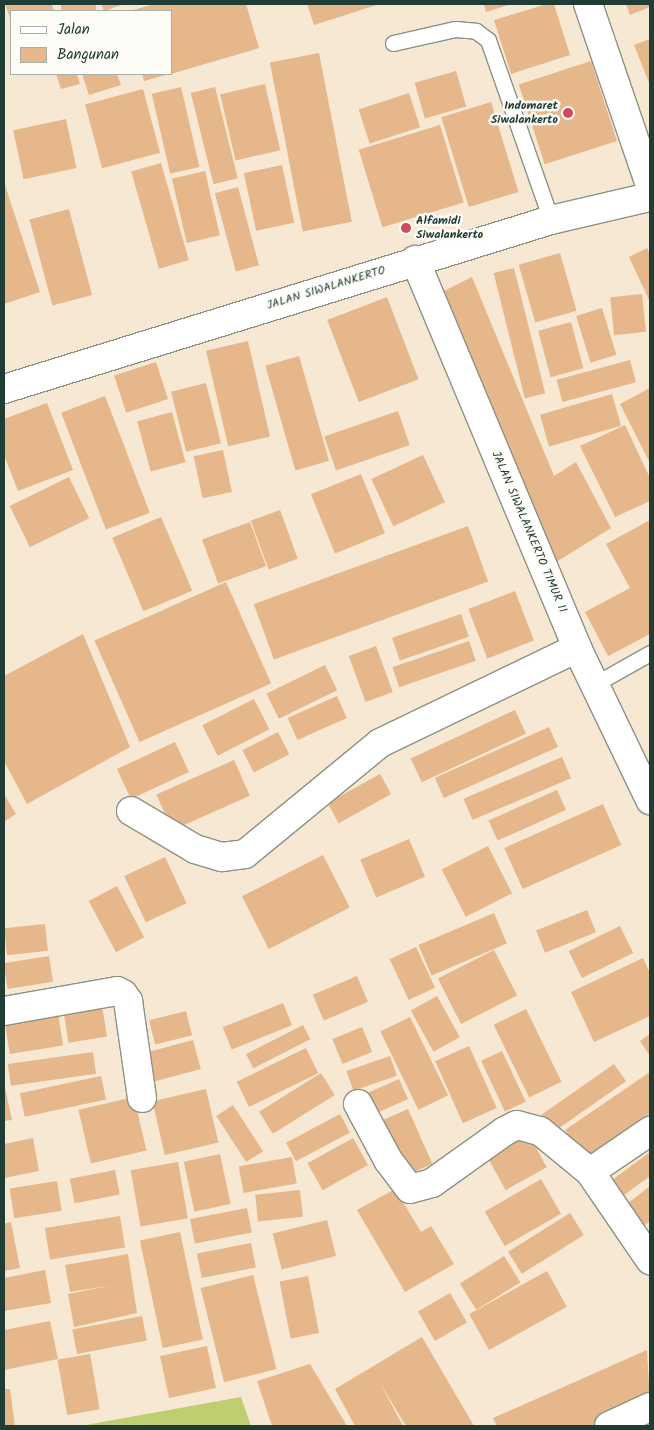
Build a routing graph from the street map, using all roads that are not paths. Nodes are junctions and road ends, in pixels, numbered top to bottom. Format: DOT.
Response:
graph roads {
  1 [pos="588,4"];
  2 [pos="393,43"];
  3 [pos="650,185"];
  4 [pos="650,197"];
  5 [pos="551,220"];
  6 [pos="415,260"];
  7 [pos="4,389"];
  8 [pos="577,648"];
  9 [pos="650,654"];
  10 [pos="594,685"];
  11 [pos="650,800"];
  12 [pos="131,811"];
  13 [pos="4,1012"];
  14 [pos="142,1098"];
  15 [pos="358,1104"];
  16 [pos="650,1132"];
  17 [pos="590,1172"];
  18 [pos="650,1260"];
  19 [pos="650,1406"];
  20 [pos="609,1426"];
  1 -- 3 [label="street"];
  2 -- 5 [label="lane"];
  4 -- 5 [label="street, JALAN SIWALANKERTO"];
  5 -- 6 [label="street, JALAN SIWALANKERTO"];
  6 -- 7 [label="street, JALAN SIWALANKERTO"];
  6 -- 8 [label="street, JALAN SIWALANKERTO TIMUR II"];
  8 -- 10 [label="street, JALAN SIWALANKERTO TIMUR II"];
  8 -- 12 [label="street"];
  9 -- 10 [label="lane"];
  10 -- 11 [label="street, JALAN SIWALANKERTO TIMUR II"];
  13 -- 14 [label="street"];
  15 -- 17 [label="street"];
  16 -- 17 [label="street"];
  17 -- 18 [label="street"];
  19 -- 20 [label="street"];
}
